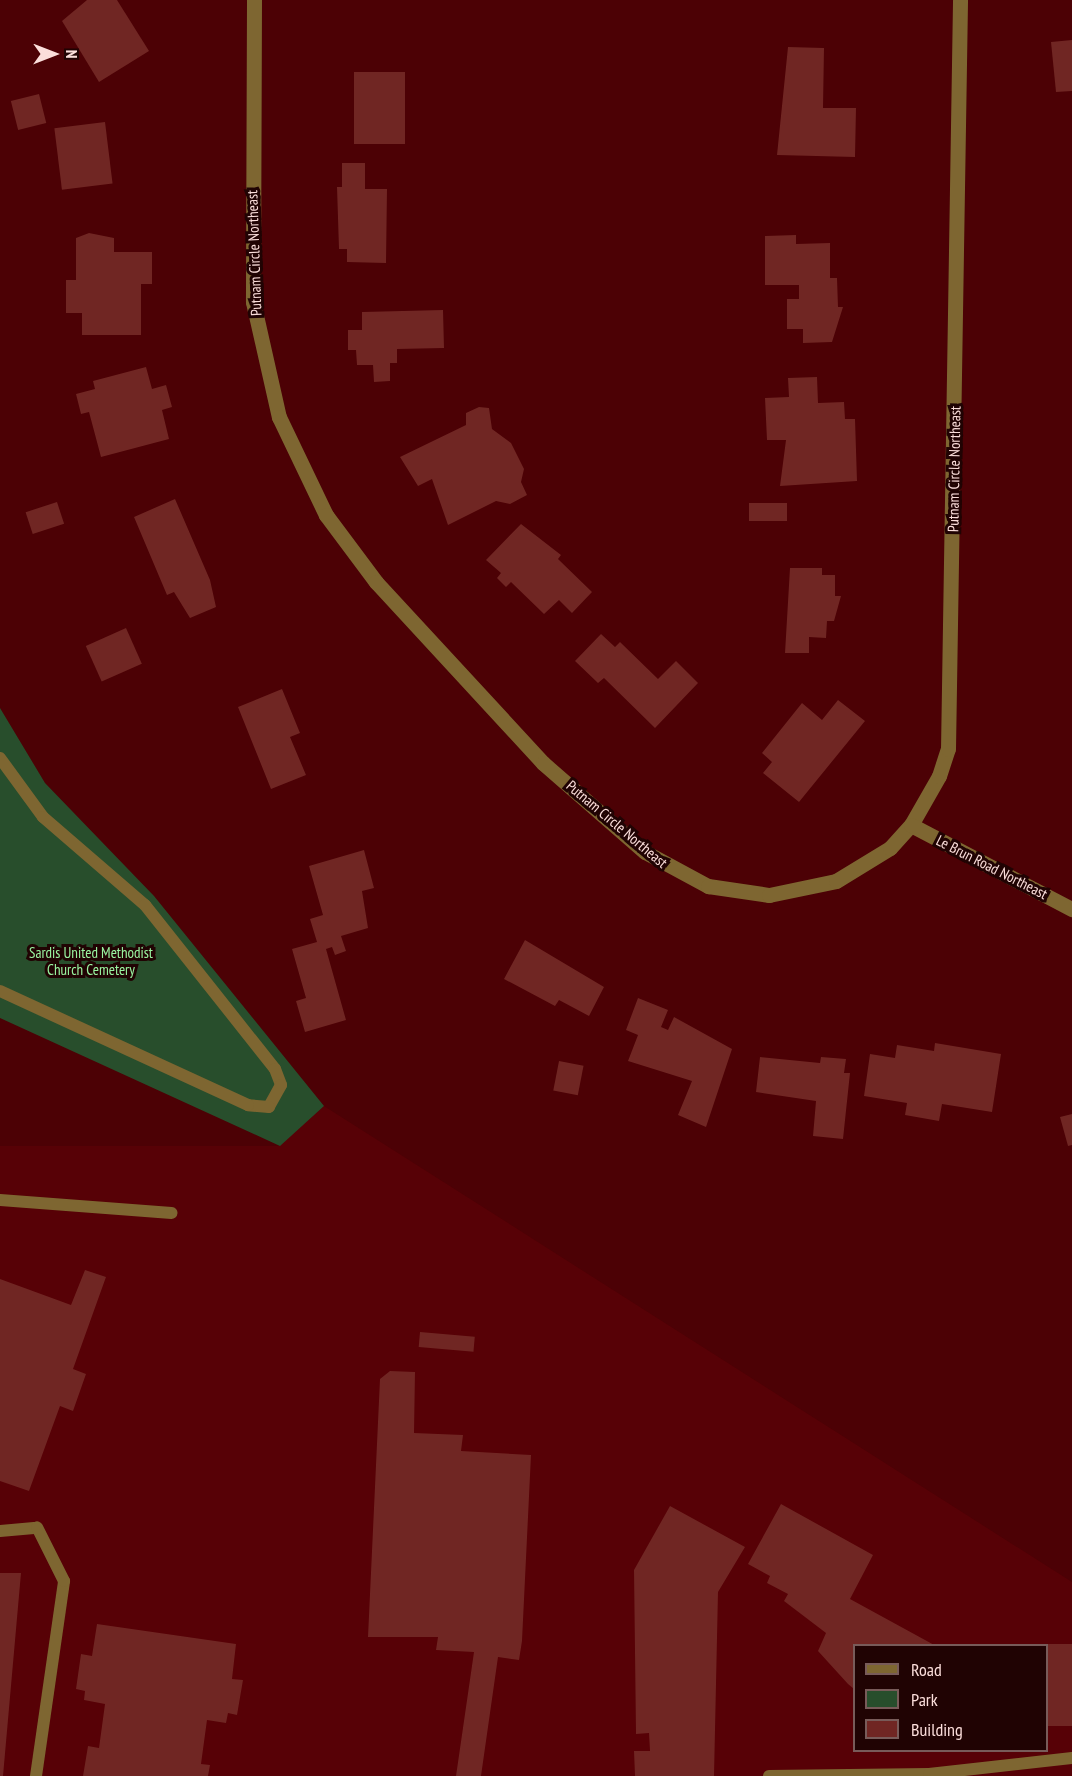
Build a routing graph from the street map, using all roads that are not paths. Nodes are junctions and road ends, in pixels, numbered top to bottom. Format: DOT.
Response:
graph roads {
  1 [pos="254,0"];
  2 [pos="960,0"];
  3 [pos="0,758"];
  4 [pos="911,825"];
  5 [pos="1072,909"];
  6 [pos="0,991"];
  7 [pos="0,1200"];
  8 [pos="172,1213"];
  9 [pos="0,1531"];
  10 [pos="1072,1758"];
  11 [pos="36,1776"];
  12 [pos="769,1776"];
  1 -- 4 [label="street, Putnam Circle Northeast"];
  2 -- 4 [label="street, Putnam Circle Northeast"];
  3 -- 6 [label="lane"];
  4 -- 5 [label="street, Le Brun Road Northeast"];
  7 -- 8 [label="lane"];
  9 -- 11 [label="lane"];
  10 -- 12 [label="lane"];
}
